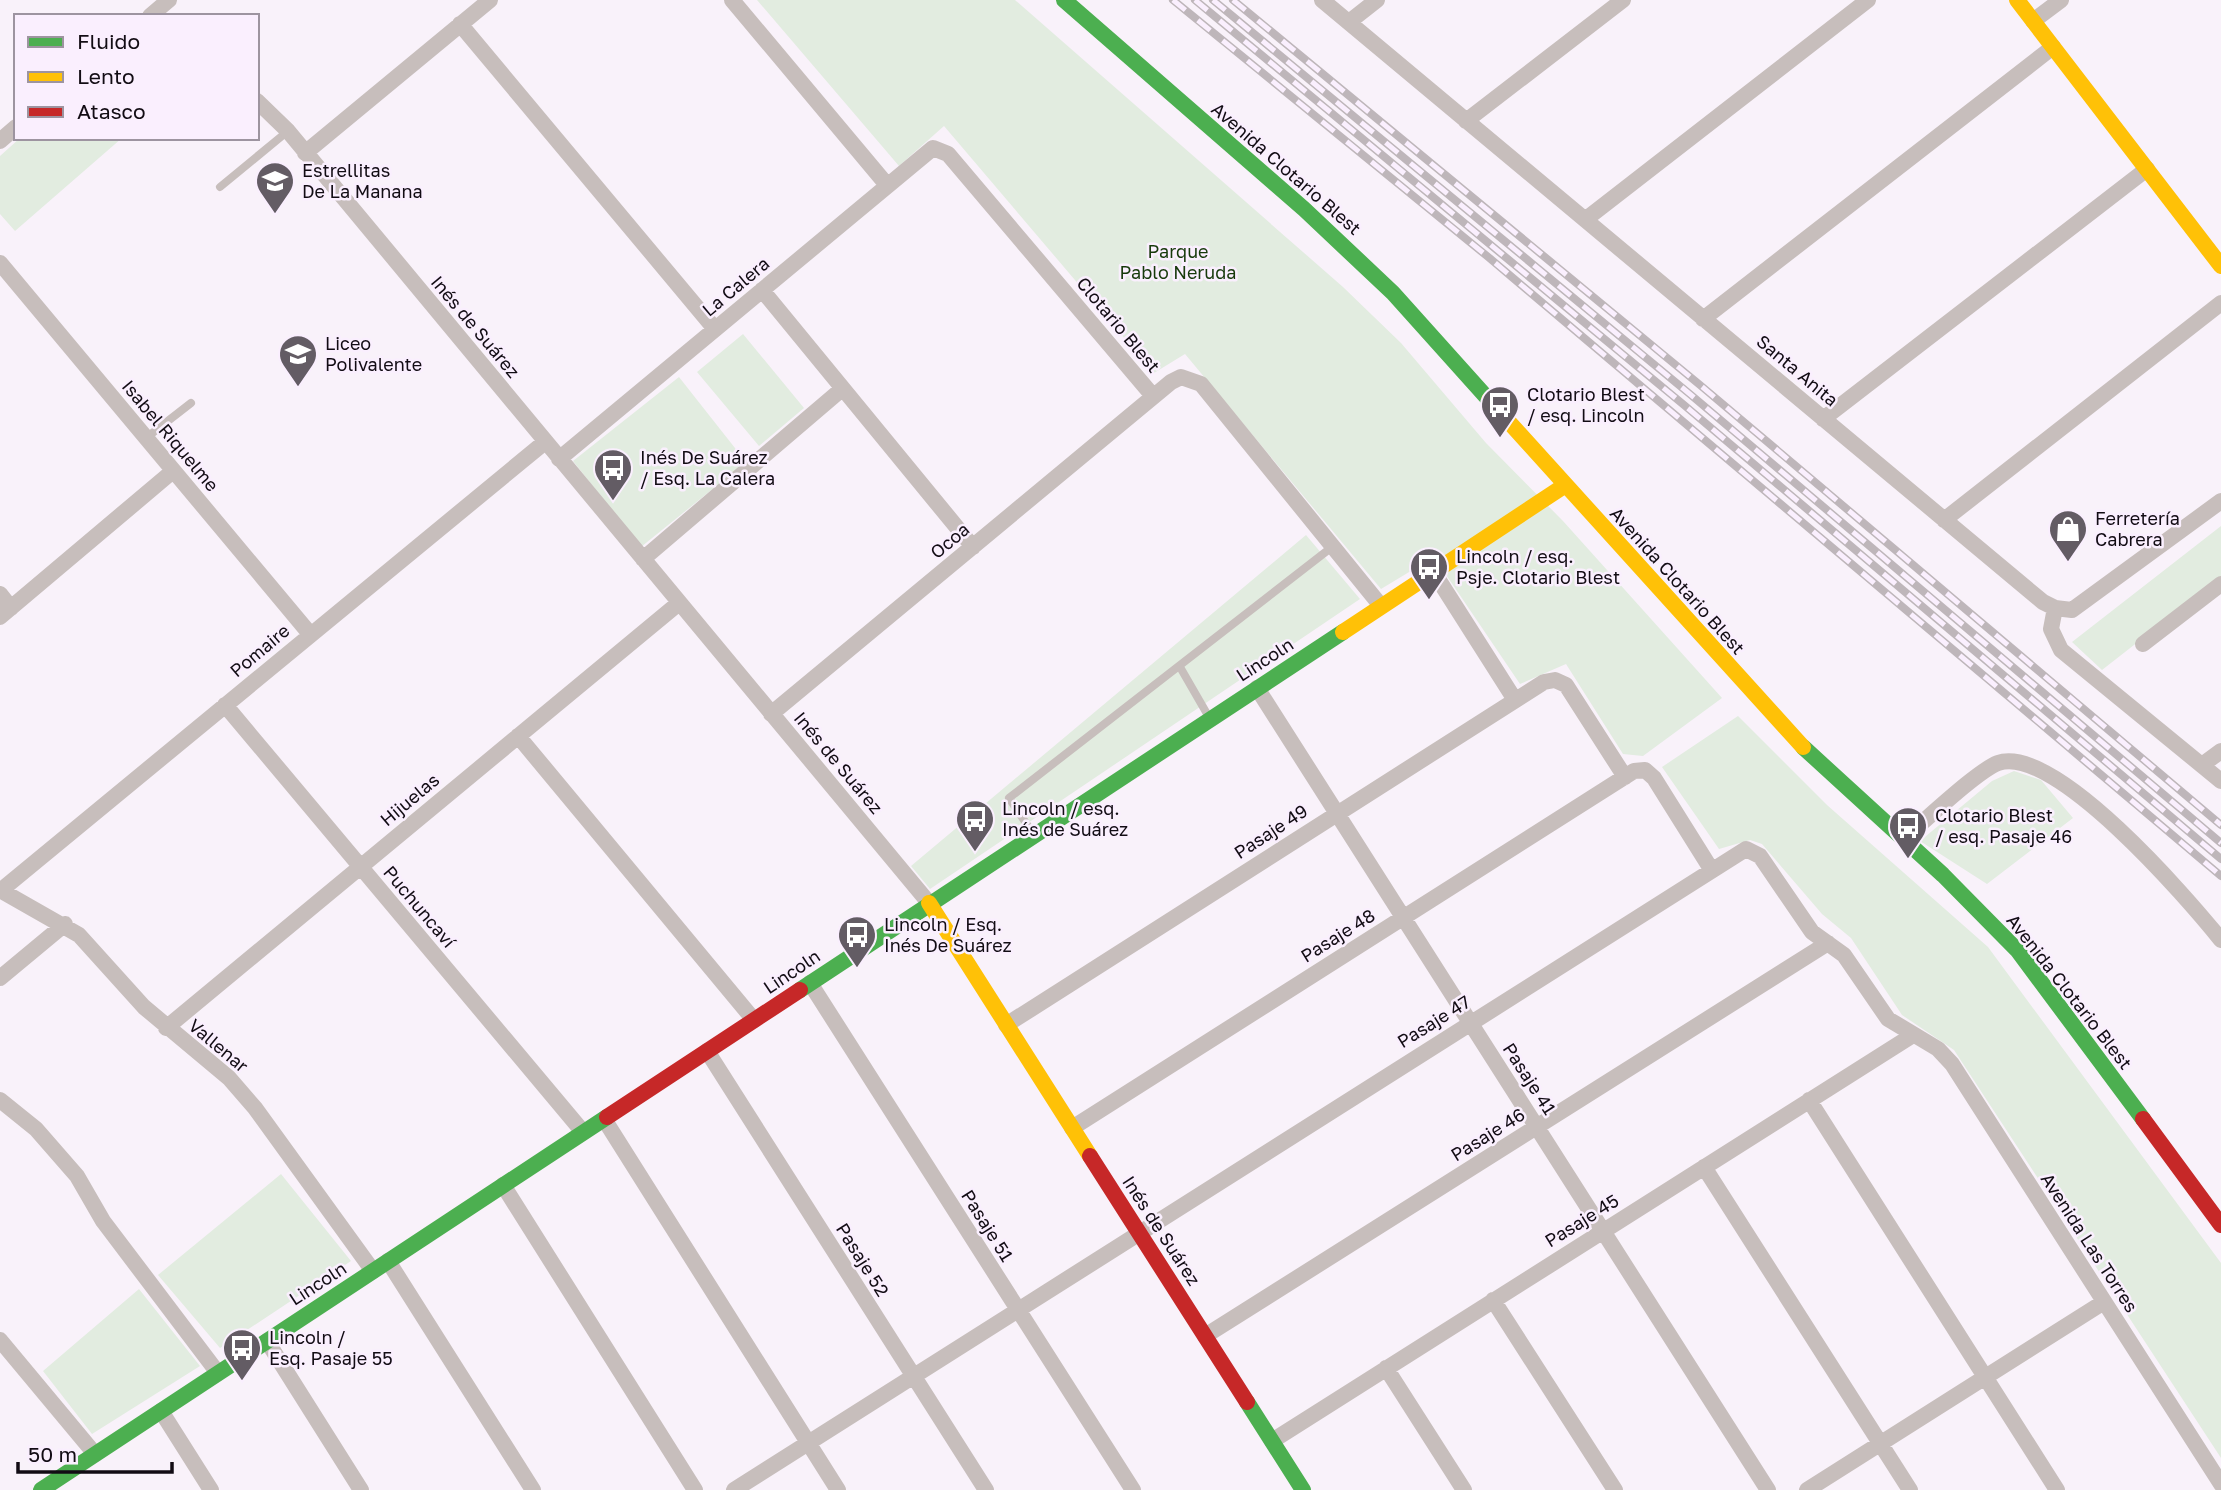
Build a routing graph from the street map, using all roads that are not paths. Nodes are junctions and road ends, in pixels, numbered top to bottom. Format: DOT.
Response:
graph roads {
  1 [pos="489,0"];
  2 [pos="732,0"];
  3 [pos="1064,0"];
  4 [pos="1322,0"];
  5 [pos="1377,0"];
  6 [pos="1623,0"];
  7 [pos="1868,0"];
  8 [pos="2017,0"];
  9 [pos="2061,0"];
  10 [pos="2033,21"];
  11 [pos="1349,22"];
  12 [pos="460,24"];
  13 [pos="2053,47"];
  14 [pos="259,97"];
  15 [pos="259,103"];
  16 [pos="271,113"];
  17 [pos="1466,121"];
  18 [pos="14,129"];
  19 [pos="288,131"];
  20 [pos="0,141"];
  21 [pos="939,148"];
  22 [pos="305,153"];
  23 [pos="2147,169"];
  24 [pos="887,185"];
  25 [pos="220,187"];
  26 [pos="1586,219"];
  27 [pos="2221,266"];
  28 [pos="3,273"];
  29 [pos="762,290"];
  30 [pos="2221,303"];
  31 [pos="1703,319"];
  32 [pos="715,329"];
  33 [pos="842,389"];
  34 [pos="1153,396"];
  35 [pos="191,403"];
  36 [pos="1824,419"];
  37 [pos="146,438"];
  38 [pos="545,442"];
  39 [pos="559,459"];
  40 [pos="173,471"];
  41 [pos="1564,486"];
  42 [pos="2221,502"];
  43 [pos="1944,520"];
  44 [pos="973,547"];
  45 [pos="1332,547"];
  46 [pos="643,559"];
  47 [pos="1433,572"];
  48 [pos="2221,584"];
  49 [pos="0,594"];
  50 [pos="679,603"];
  51 [pos="1381,606"];
  52 [pos="2055,608"];
  53 [pos="6,613"];
  54 [pos="310,634"];
  55 [pos="2143,644"];
  56 [pos="1180,667"];
  57 [pos="1257,688"];
  58 [pos="1515,700"];
  59 [pos="225,705"];
  60 [pos="771,714"];
  61 [pos="1210,719"];
  62 [pos="518,736"];
  63 [pos="2221,751"];
  64 [pos="2202,765"];
  65 [pos="1625,777"];
  66 [pos="2221,781"];
  67 [pos="1337,813"];
  68 [pos="1034,835"];
  69 [pos="1903,839"];
  70 [pos="360,867"];
  71 [pos="1711,869"];
  72 [pos="0,890"];
  73 [pos="929,903"];
  74 [pos="1403,917"];
  75 [pos="65,924"];
  76 [pos="2221,940"];
  77 [pos="1828,943"];
  78 [pos="0,978"];
  79 [pos="810,983"];
  80 [pos="754,1020"];
  81 [pos="1470,1022"];
  82 [pos="1006,1025"];
  83 [pos="166,1028"];
  84 [pos="1913,1035"];
  85 [pos="707,1051"];
  86 [pos="0,1100"];
  87 [pos="1809,1100"];
  88 [pos="604,1119"];
  89 [pos="1537,1127"];
  90 [pos="1072,1128"];
  91 [pos="583,1132"];
  92 [pos="1704,1167"];
  93 [pos="503,1185"];
  94 [pos="2221,1225"];
  95 [pos="1603,1231"];
  96 [pos="1139,1232"];
  97 [pos="388,1261"];
  98 [pos="373,1271"];
  99 [pos="1493,1300"];
  100 [pos="2104,1302"];
  101 [pos="1017,1309"];
  102 [pos="1205,1336"];
  103 [pos="0,1339"];
  104 [pos="267,1341"];
  105 [pos="1386,1368"];
  106 [pos="218,1373"];
  107 [pos="913,1376"];
  108 [pos="1985,1377"];
  109 [pos="161,1411"];
  110 [pos="1272,1441"];
  111 [pos="808,1442"];
  112 [pos="1880,1444"];
  113 [pos="95,1454"];
  114 [pos="2221,1484"];
  115 [pos="47,1488"];
  116 [pos="211,1490"];
  117 [pos="361,1490"];
  118 [pos="533,1490"];
  119 [pos="695,1490"];
  120 [pos="734,1490"];
  121 [pos="838,1490"];
  122 [pos="986,1490"];
  123 [pos="1133,1490"];
  124 [pos="1303,1490"];
  125 [pos="1464,1490"];
  126 [pos="1615,1490"];
  127 [pos="1768,1490"];
  128 [pos="1807,1490"];
  129 [pos="1910,1490"];
  130 [pos="2057,1490"];
  1 -- 12 [label="street"];
  2 -- 24 [label="street"];
  3 -- 41 [label="street, Avenida Clotario Blest"];
  4 -- 11 [label="street, Santa Anita"];
  5 -- 11 [label="street"];
  6 -- 17 [label="street"];
  7 -- 26 [label="street"];
  8 -- 10 [label="street"];
  9 -- 10 [label="street"];
  10 -- 13 [label="street"];
  11 -- 17 [label="street, Santa Anita"];
  12 -- 22 [label="street"];
  12 -- 32 [label="street"];
  13 -- 23 [label="street"];
  13 -- 31 [label="street"];
  14 -- 16 [label="street, Inés de Suárez"];
  15 -- 16 [label="street, Inés de Suárez"];
  16 -- 19 [label="street, Inés de Suárez"];
  17 -- 26 [label="street, Santa Anita"];
  18 -- 20 [label="street"];
  19 -- 22 [label="street, Inés de Suárez"];
  19 -- 25 [label="lane"];
  21 -- 24 [label="street, La Calera"];
  21 -- 34 [label="street, Clotario Blest"];
  22 -- 38 [label="street, Inés de Suárez"];
  23 -- 27 [label="street"];
  23 -- 36 [label="street"];
  24 -- 29 [label="street, La Calera"];
  26 -- 31 [label="street, Santa Anita"];
  28 -- 37 [label="street, Isabel Riquelme"];
  29 -- 32 [label="street, La Calera"];
  29 -- 33 [label="street"];
  30 -- 43 [label="street"];
  31 -- 36 [label="street, Santa Anita"];
  32 -- 39 [label="street, La Calera"];
  33 -- 44 [label="street"];
  33 -- 46 [label="street"];
  34 -- 44 [label="street, Ocoa"];
  34 -- 45 [label="street, Clotario Blest"];
  35 -- 37 [label="lane"];
  36 -- 43 [label="street, Santa Anita"];
  37 -- 40 [label="street, Isabel Riquelme"];
  38 -- 39 [label="street, Inés de Suárez"];
  38 -- 54 [label="street, Pomaire"];
  39 -- 46 [label="street, Inés de Suárez"];
  40 -- 53 [label="street"];
  40 -- 54 [label="street, Isabel Riquelme"];
  41 -- 47 [label="street, Lincoln"];
  41 -- 69 [label="street, Avenida Clotario Blest"];
  42 -- 52 [label="street"];
  43 -- 52 [label="street, Santa Anita"];
  44 -- 60 [label="street, Ocoa"];
  45 -- 51 [label="street, Clotario Blest"];
  45 -- 56 [label="lane"];
  46 -- 50 [label="street, Inés de Suárez"];
  47 -- 51 [label="street, Lincoln"];
  47 -- 58 [label="street"];
  48 -- 55 [label="street"];
  49 -- 53 [label="street"];
  50 -- 60 [label="street, Inés de Suárez"];
  50 -- 62 [label="street, Hijuelas"];
  51 -- 57 [label="street, Lincoln"];
  52 -- 64 [label="street"];
  54 -- 59 [label="street, Pomaire"];
  56 -- 61 [label="lane"];
  56 -- 68 [label="lane"];
  57 -- 61 [label="street, Lincoln"];
  57 -- 67 [label="street, Pasaje 41"];
  58 -- 65 [label="street, Pasaje 49"];
  58 -- 67 [label="street, Pasaje 49"];
  59 -- 70 [label="street, Puchuncaví"];
  59 -- 72 [label="street, Pomaire"];
  60 -- 73 [label="street, Inés de Suárez"];
  61 -- 68 [label="street, Lincoln"];
  62 -- 70 [label="street, Hijuelas"];
  62 -- 80 [label="street"];
  63 -- 64 [label="street"];
  64 -- 66 [label="street"];
  65 -- 71 [label="street"];
  65 -- 74 [label="street, Pasaje 48"];
  67 -- 74 [label="street, Pasaje 41"];
  67 -- 82 [label="street, Pasaje 49"];
  68 -- 73 [label="street, Lincoln"];
  69 -- 76 [label="street"];
  69 -- 94 [label="street, Avenida Clotario Blest"];
  70 -- 83 [label="street, Hijuelas"];
  70 -- 91 [label="street, Puchuncaví"];
  71 -- 77 [label="street, Pasaje 47"];
  71 -- 81 [label="street, Pasaje 47"];
  72 -- 75 [label="street, Vallenar"];
  73 -- 79 [label="street, Lincoln"];
  73 -- 82 [label="street, Inés de Suárez"];
  74 -- 81 [label="street, Pasaje 41"];
  74 -- 90 [label="street, Pasaje 48"];
  75 -- 78 [label="street"];
  75 -- 83 [label="street, Vallenar"];
  77 -- 84 [label="street"];
  77 -- 89 [label="street, Pasaje 46"];
  79 -- 80 [label="street, Lincoln"];
  79 -- 101 [label="street, Pasaje 51"];
  80 -- 85 [label="street, Lincoln"];
  81 -- 89 [label="street, Pasaje 41"];
  81 -- 96 [label="street, Pasaje 47"];
  82 -- 90 [label="street, Inés de Suárez"];
  83 -- 98 [label="street, Vallenar"];
  84 -- 87 [label="street, Pasaje 45"];
  84 -- 100 [label="street, Avenida Las Torres"];
  85 -- 88 [label="street, Lincoln"];
  85 -- 107 [label="street, Pasaje 52"];
  86 -- 106 [label="street"];
  87 -- 92 [label="street, Pasaje 45"];
  87 -- 108 [label="street"];
  88 -- 91 [label="street, Lincoln"];
  88 -- 111 [label="street"];
  89 -- 95 [label="street, Pasaje 41"];
  89 -- 102 [label="street, Pasaje 46"];
  90 -- 96 [label="street, Inés de Suárez"];
  91 -- 93 [label="street, Lincoln"];
  92 -- 95 [label="street, Pasaje 45"];
  92 -- 112 [label="street"];
  93 -- 97 [label="street, Lincoln"];
  93 -- 119 [label="street"];
  95 -- 99 [label="street, Pasaje 45"];
  95 -- 127 [label="street, Pasaje 41"];
  96 -- 101 [label="street, Pasaje 47"];
  96 -- 102 [label="street, Inés de Suárez"];
  97 -- 98 [label="street, Lincoln"];
  97 -- 118 [label="street"];
  98 -- 104 [label="street, Lincoln"];
  99 -- 105 [label="street, Pasaje 45"];
  99 -- 126 [label="street"];
  100 -- 108 [label="street"];
  100 -- 114 [label="street, Avenida Las Torres"];
  101 -- 107 [label="street, Pasaje 47"];
  101 -- 123 [label="street, Pasaje 51"];
  102 -- 110 [label="street, Inés de Suárez"];
  103 -- 113 [label="street"];
  104 -- 106 [label="street, Lincoln"];
  104 -- 117 [label="street"];
  105 -- 110 [label="street, Pasaje 45"];
  105 -- 125 [label="street"];
  106 -- 109 [label="street, Lincoln"];
  107 -- 111 [label="street, Pasaje 47"];
  107 -- 122 [label="street, Pasaje 52"];
  108 -- 112 [label="street"];
  108 -- 130 [label="street"];
  109 -- 113 [label="street, Lincoln"];
  109 -- 116 [label="street"];
  110 -- 124 [label="street, Inés de Suárez"];
  111 -- 120 [label="street, Pasaje 47"];
  111 -- 121 [label="street"];
  112 -- 128 [label="street"];
  112 -- 129 [label="street"];
  113 -- 115 [label="street, Lincoln"];
}
